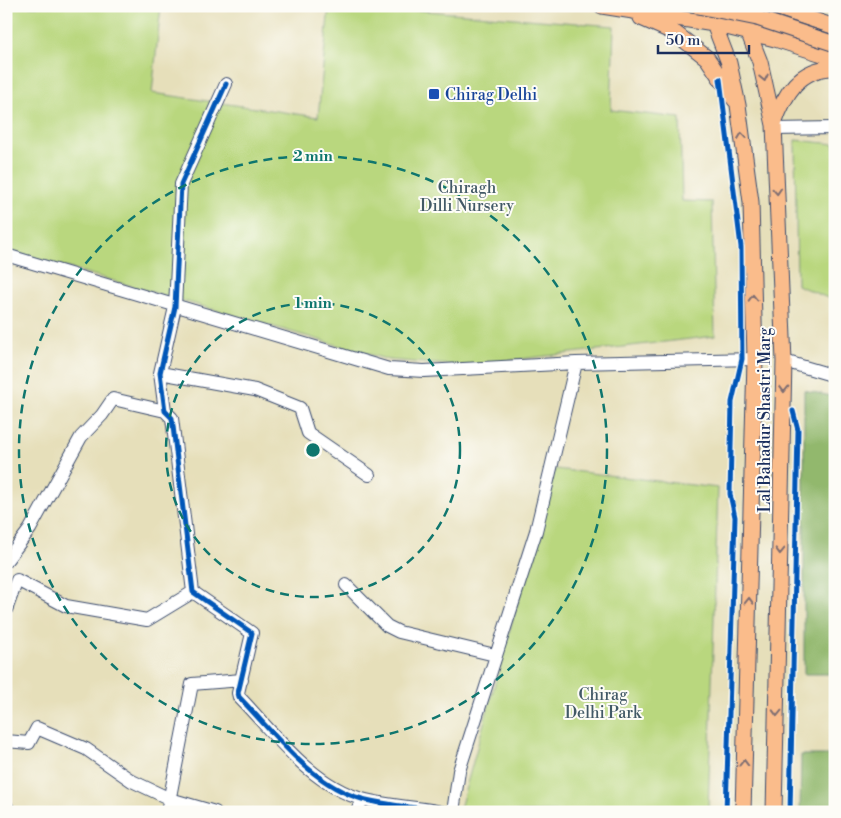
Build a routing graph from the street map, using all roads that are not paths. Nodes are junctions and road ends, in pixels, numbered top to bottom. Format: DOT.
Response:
graph roads {
  1 [pos="602,6"];
  2 [pos="698,6"];
  3 [pos="707,6"];
  4 [pos="738,6"];
  5 [pos="772,6"];
  6 [pos="621,9"];
  7 [pos="714,24"];
  8 [pos="835,27"];
  9 [pos="748,32"];
  10 [pos="835,44"];
  11 [pos="835,58"];
  12 [pos="835,68"];
  13 [pos="226,84"];
  14 [pos="738,105"];
  15 [pos="774,127"];
  16 [pos="835,128"];
  17 [pos="6,255"];
  18 [pos="175,307"];
  19 [pos="755,359"];
  20 [pos="784,361"];
  21 [pos="576,364"];
  22 [pos="160,373"];
  23 [pos="835,376"];
  24 [pos="165,411"];
  25 [pos="369,475"];
  26 [pos="6,561"];
  27 [pos="12,577"];
  28 [pos="346,585"];
  29 [pos="193,592"];
  30 [pos="6,610"];
  31 [pos="495,655"];
  32 [pos="242,680"];
  33 [pos="6,741"];
  34 [pos="362,798"];
  35 [pos="6,805"];
  36 [pos="168,805"];
  37 [pos="9,812"];
  38 [pos="215,812"];
  39 [pos="357,812"];
  40 [pos="442,812"];
  41 [pos="452,812"];
  42 [pos="743,812"];
  43 [pos="774,812"];
  1 -- 6 [label="main road"];
  2 -- 10 [label="main road, bridge"];
  3 -- 7 [label="main road, Lal Bahadur Shastri Marg"];
  4 -- 9 [label="main road, Lal Bahadur Shastri Marg"];
  5 -- 8 [label="main road"];
  6 -- 7 [label="main road"];
  6 -- 14 [label="main road"];
  7 -- 9 [label="main road"];
  7 -- 14 [label="main road, Lal Bahadur Shastri Marg"];
  9 -- 11 [label="main road"];
  9 -- 15 [label="main road, Lal Bahadur Shastri Marg, one-way"];
  12 -- 15 [label="main road"];
  13 -- 18 [label="street"];
  19 -- 14 [label="main road, Lal Bahadur Shastri Marg, one-way"];
  15 -- 16 [label="street"];
  15 -- 20 [label="main road, Lal Bahadur Shastri Marg, one-way"];
  17 -- 18 [label="street"];
  18 -- 21 [label="street"];
  18 -- 22 [label="street"];
  19 -- 21 [label="street"];
  42 -- 19 [label="main road, Lal Bahadur Shastri Marg, one-way"];
  20 -- 23 [label="street"];
  20 -- 43 [label="main road, Lal Bahadur Shastri Marg, one-way"];
  21 -- 31 [label="street"];
  22 -- 24 [label="street"];
  22 -- 25 [label="street"];
  24 -- 26 [label="street"];
  24 -- 29 [label="street"];
  27 -- 29 [label="street"];
  27 -- 30 [label="street"];
  28 -- 31 [label="street"];
  29 -- 32 [label="street"];
  31 -- 41 [label="street"];
  32 -- 34 [label="street"];
  32 -- 36 [label="street"];
  33 -- 36 [label="street"];
  34 -- 39 [label="street"];
  34 -- 40 [label="street"];
  35 -- 37 [label="street"];
  36 -- 38 [label="street"];
}
